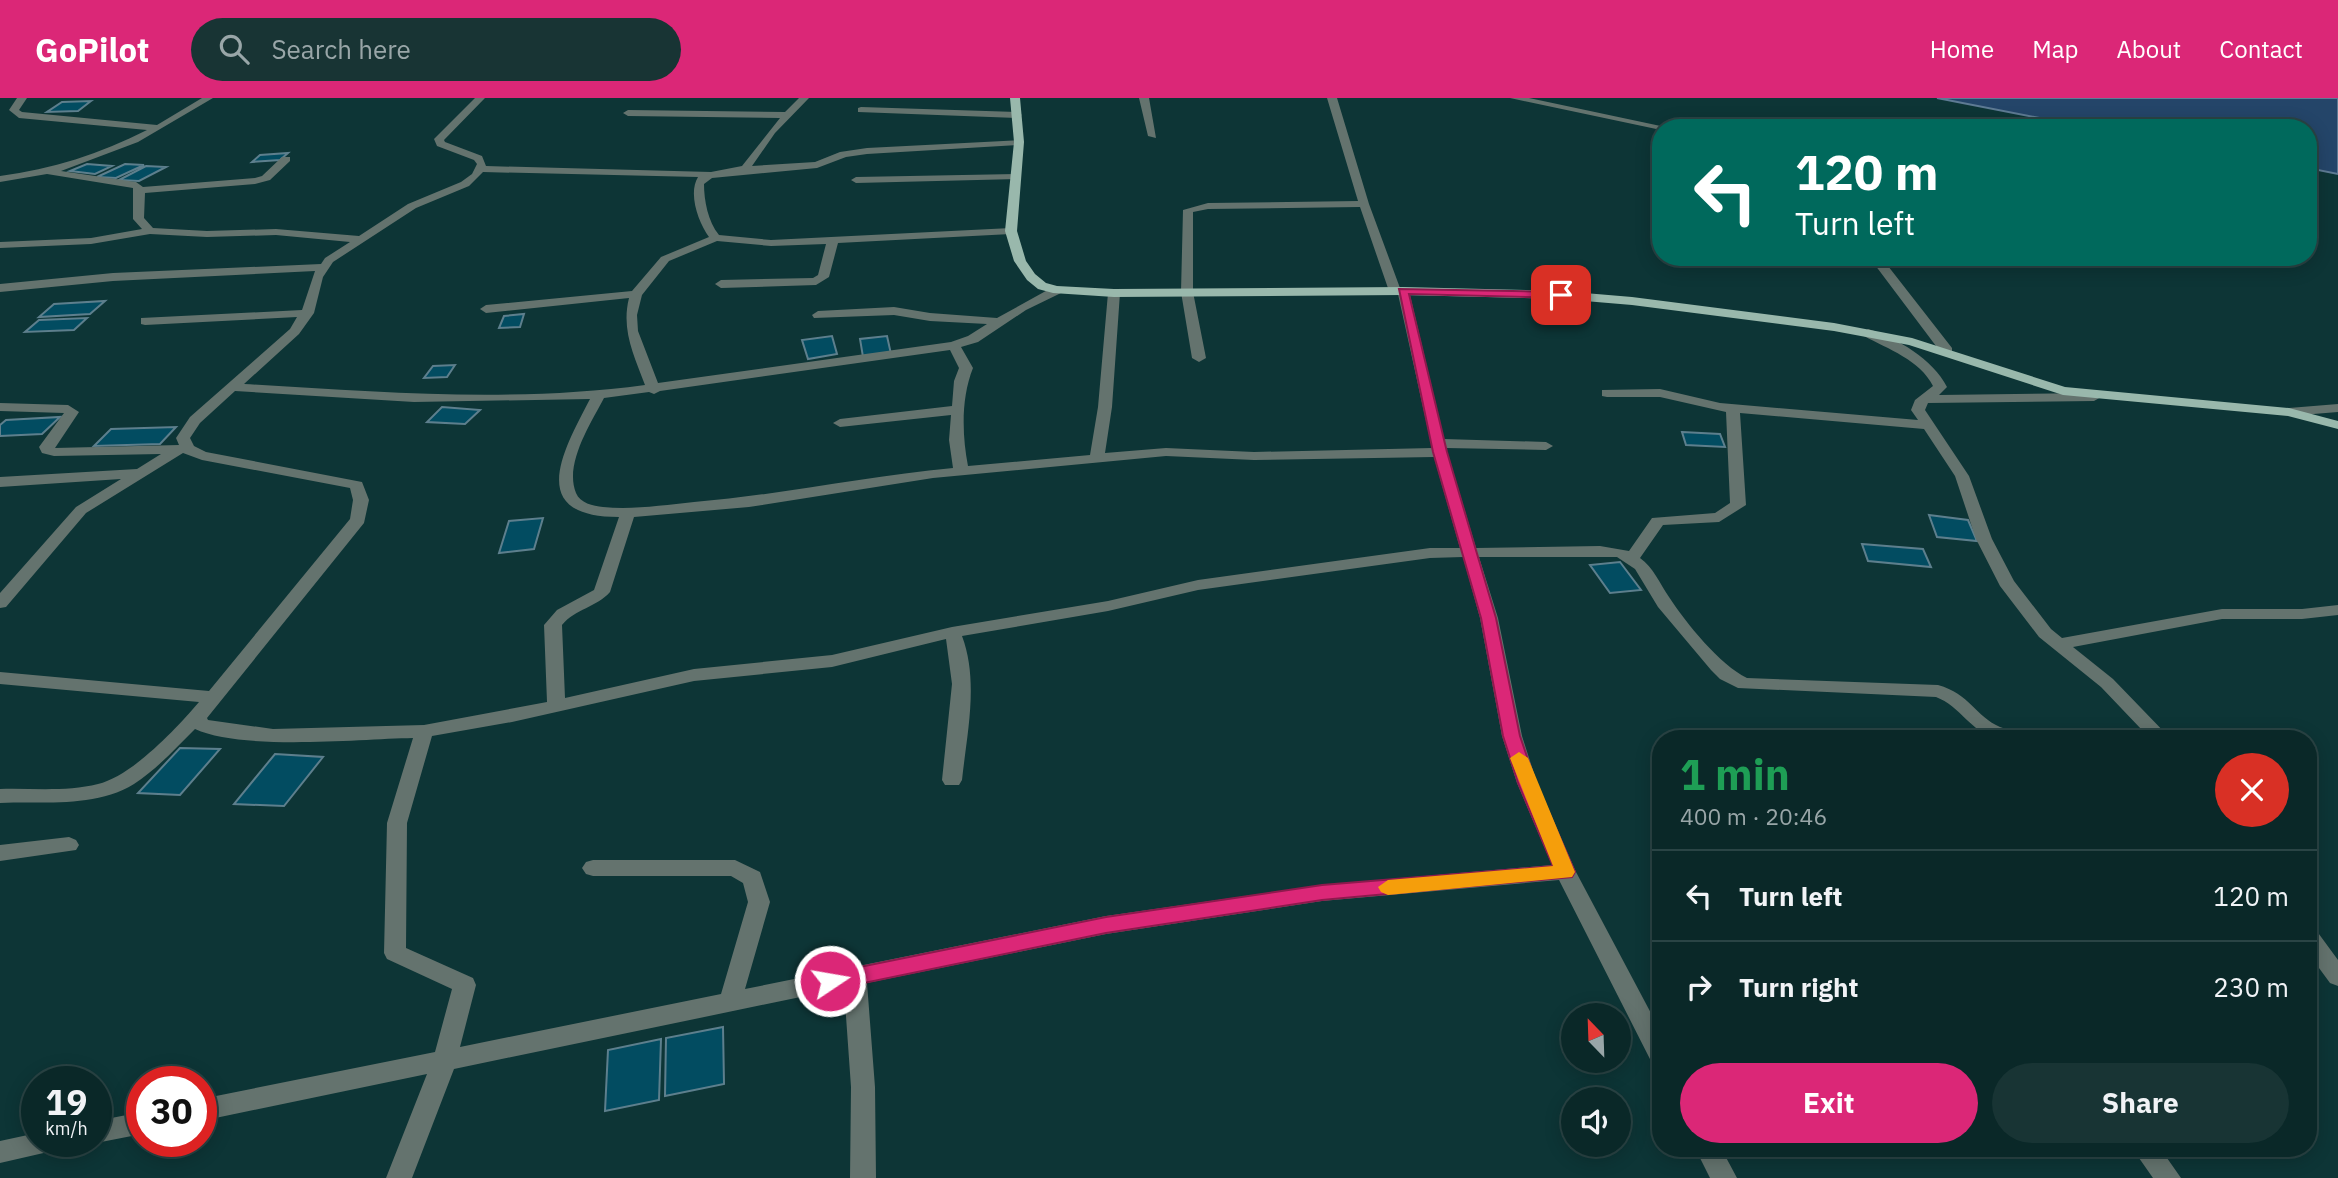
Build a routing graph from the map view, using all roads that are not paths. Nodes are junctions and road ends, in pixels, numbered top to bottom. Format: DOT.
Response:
graph roads {
  1 [pos="22,98"];
  2 [pos="208,98"];
  3 [pos="480,98"];
  4 [pos="804,98"];
  5 [pos="1015,98"];
  6 [pos="1144,98"];
  7 [pos="1332,98"];
  8 [pos="1515,98"];
  9 [pos="861,110"];
  10 [pos="16,112"];
  11 [pos="0,113"];
  12 [pos="628,113"];
  13 [pos="1017,115"];
  14 [pos="786,116"];
  15 [pos="1652,125"];
  16 [pos="159,129"];
  17 [pos="1153,136"];
  18 [pos="1019,142"];
  19 [pos="286,159"];
  20 [pos="482,169"];
  21 [pos="743,170"];
  22 [pos="51,173"];
  23 [pos="708,174"];
  24 [pos="1016,177"];
  25 [pos="0,179"];
  26 [pos="856,180"];
  27 [pos="140,190"];
  28 [pos="1364,204"];
  29 [pos="150,231"];
  30 [pos="1011,231"];
  31 [pos="359,239"];
  32 [pos="716,239"];
  33 [pos="833,240"];
  34 [pos="0,245"];
  35 [pos="1882,266"];
  36 [pos="322,267"];
  37 [pos="720,284"];
  38 [pos="16,286"];
  39 [pos="0,288"];
  40 [pos="1058,290"];
  41 [pos="1399,291"];
  42 [pos="1186,292"];
  43 [pos="1114,293"];
  44 [pos="636,294"];
  45 [pos="0,299"];
  46 [pos="486,309"];
  47 [pos="308,313"];
  48 [pos="818,315"];
  49 [pos="145,321"];
  50 [pos="996,321"];
  51 [pos="1868,334"];
  52 [pos="953,346"];
  53 [pos="1947,351"];
  54 [pos="1199,358"];
  55 [pos="230,387"];
  56 [pos="654,390"];
  57 [pos="1608,393"];
  58 [pos="599,396"];
  59 [pos="2094,397"];
  60 [pos="1925,399"];
  61 [pos="0,407"];
  62 [pos="1733,408"];
  63 [pos="2338,408"];
  64 [pos="958,410"];
  65 [pos="2288,412"];
  66 [pos="0,418"];
  67 [pos="840,423"];
  68 [pos="1927,425"];
  69 [pos="2338,425"];
  70 [pos="1546,446"];
  71 [pos="1439,447"];
  72 [pos="183,449"];
  73 [pos="1097,459"];
  74 [pos="961,472"];
  75 [pos="141,473"];
  76 [pos="0,482"];
  77 [pos="628,512"];
  78 [pos="1470,550"];
  79 [pos="1632,558"];
  80 [pos="6,589"];
  81 [pos="0,603"];
  82 [pos="2338,610"];
  83 [pos="952,632"];
  84 [pos="2057,643"];
  85 [pos="0,678"];
  86 [pos="213,697"];
  87 [pos="556,705"];
  88 [pos="197,717"];
  89 [pos="1994,730"];
  90 [pos="2151,730"];
  91 [pos="424,731"];
  92 [pos="952,780"];
  93 [pos="0,796"];
  94 [pos="69,845"];
  95 [pos="0,853"];
  96 [pos="593,867"];
  97 [pos="1565,872"];
  98 [pos="2317,948"];
  99 [pos="855,976"];
  100 [pos="2338,977"];
  101 [pos="730,1002"];
  102 [pos="1652,1039"];
  103 [pos="445,1060"];
  104 [pos="217,1107"];
  105 [pos="21,1148"];
  106 [pos="0,1152"];
  107 [pos="1713,1157"];
  108 [pos="2152,1157"];
  109 [pos="399,1178"];
  110 [pos="863,1178"];
  111 [pos="1724,1178"];
  112 [pos="2168,1178"];
  1 -- 10 [label="street"];
  2 -- 16 [label="street"];
  3 -- 20 [label="street"];
  4 -- 14 [label="street"];
  5 -- 13 [label="main road"];
  6 -- 17 [label="street"];
  7 -- 28 [label="street"];
  8 -- 15 [label="street"];
  9 -- 13 [label="street"];
  10 -- 11 [label="street"];
  10 -- 16 [label="street"];
  12 -- 14 [label="street"];
  13 -- 18 [label="main road"];
  14 -- 21 [label="street"];
  16 -- 22 [label="street"];
  18 -- 21 [label="street"];
  18 -- 24 [label="main road"];
  19 -- 27 [label="street"];
  20 -- 23 [label="street"];
  20 -- 31 [label="street"];
  21 -- 23 [label="street"];
  22 -- 25 [label="street"];
  22 -- 27 [label="street"];
  23 -- 32 [label="street"];
  24 -- 26 [label="street"];
  24 -- 30 [label="main road"];
  27 -- 29 [label="street"];
  28 -- 41 [label="street"];
  28 -- 42 [label="street"];
  29 -- 31 [label="street"];
  29 -- 34 [label="street"];
  30 -- 33 [label="street"];
  30 -- 40 [label="main road"];
  31 -- 36 [label="street"];
  32 -- 33 [label="street"];
  32 -- 44 [label="street"];
  33 -- 37 [label="street"];
  35 -- 53 [label="street"];
  36 -- 38 [label="street"];
  36 -- 47 [label="street"];
  38 -- 39 [label="street"];
  38 -- 45 [label="street"];
  40 -- 43 [label="main road"];
  40 -- 50 [label="street"];
  41 -- 42 [label="main road"];
  41 -- 51 [label="main road"];
  41 -- 71 [label="street"];
  42 -- 43 [label="main road"];
  42 -- 54 [label="street"];
  43 -- 73 [label="street"];
  44 -- 46 [label="street"];
  44 -- 56 [label="street"];
  47 -- 49 [label="street"];
  47 -- 55 [label="street"];
  48 -- 50 [label="street"];
  50 -- 52 [label="street"];
  51 -- 53 [label="main road"];
  51 -- 60 [label="street"];
  52 -- 56 [label="street"];
  52 -- 64 [label="street"];
  53 -- 59 [label="main road"];
  55 -- 58 [label="street"];
  55 -- 72 [label="street"];
  56 -- 58 [label="street"];
  57 -- 62 [label="street"];
  58 -- 77 [label="street"];
  59 -- 60 [label="street"];
  59 -- 65 [label="main road"];
  60 -- 68 [label="street"];
  61 -- 66 [label="street"];
  61 -- 72 [label="street"];
  62 -- 68 [label="street"];
  62 -- 79 [label="street"];
  63 -- 65 [label="street"];
  64 -- 67 [label="street"];
  64 -- 74 [label="street"];
  65 -- 69 [label="main road"];
  68 -- 84 [label="street"];
  70 -- 71 [label="street"];
  71 -- 73 [label="street"];
  71 -- 78 [label="street"];
  72 -- 75 [label="street"];
  72 -- 86 [label="street"];
  73 -- 74 [label="street"];
  74 -- 77 [label="street"];
  75 -- 76 [label="street"];
  75 -- 80 [label="street"];
  77 -- 87 [label="street"];
  78 -- 79 [label="street"];
  78 -- 83 [label="street"];
  78 -- 97 [label="street"];
  79 -- 89 [label="street"];
  80 -- 81 [label="street"];
  82 -- 84 [label="street"];
  83 -- 87 [label="street"];
  83 -- 92 [label="street"];
  84 -- 90 [label="street"];
  85 -- 86 [label="street"];
  86 -- 88 [label="street"];
  87 -- 91 [label="street"];
  88 -- 91 [label="street"];
  88 -- 93 [label="street"];
  91 -- 103 [label="street"];
  94 -- 95 [label="street"];
  96 -- 101 [label="street"];
  97 -- 99 [label="street"];
  97 -- 102 [label="street"];
  98 -- 100 [label="street"];
  99 -- 101 [label="street"];
  99 -- 110 [label="street"];
  101 -- 103 [label="street"];
  103 -- 104 [label="street"];
  103 -- 109 [label="street"];
  105 -- 106 [label="street"];
  107 -- 111 [label="street"];
  108 -- 112 [label="street"];
}
